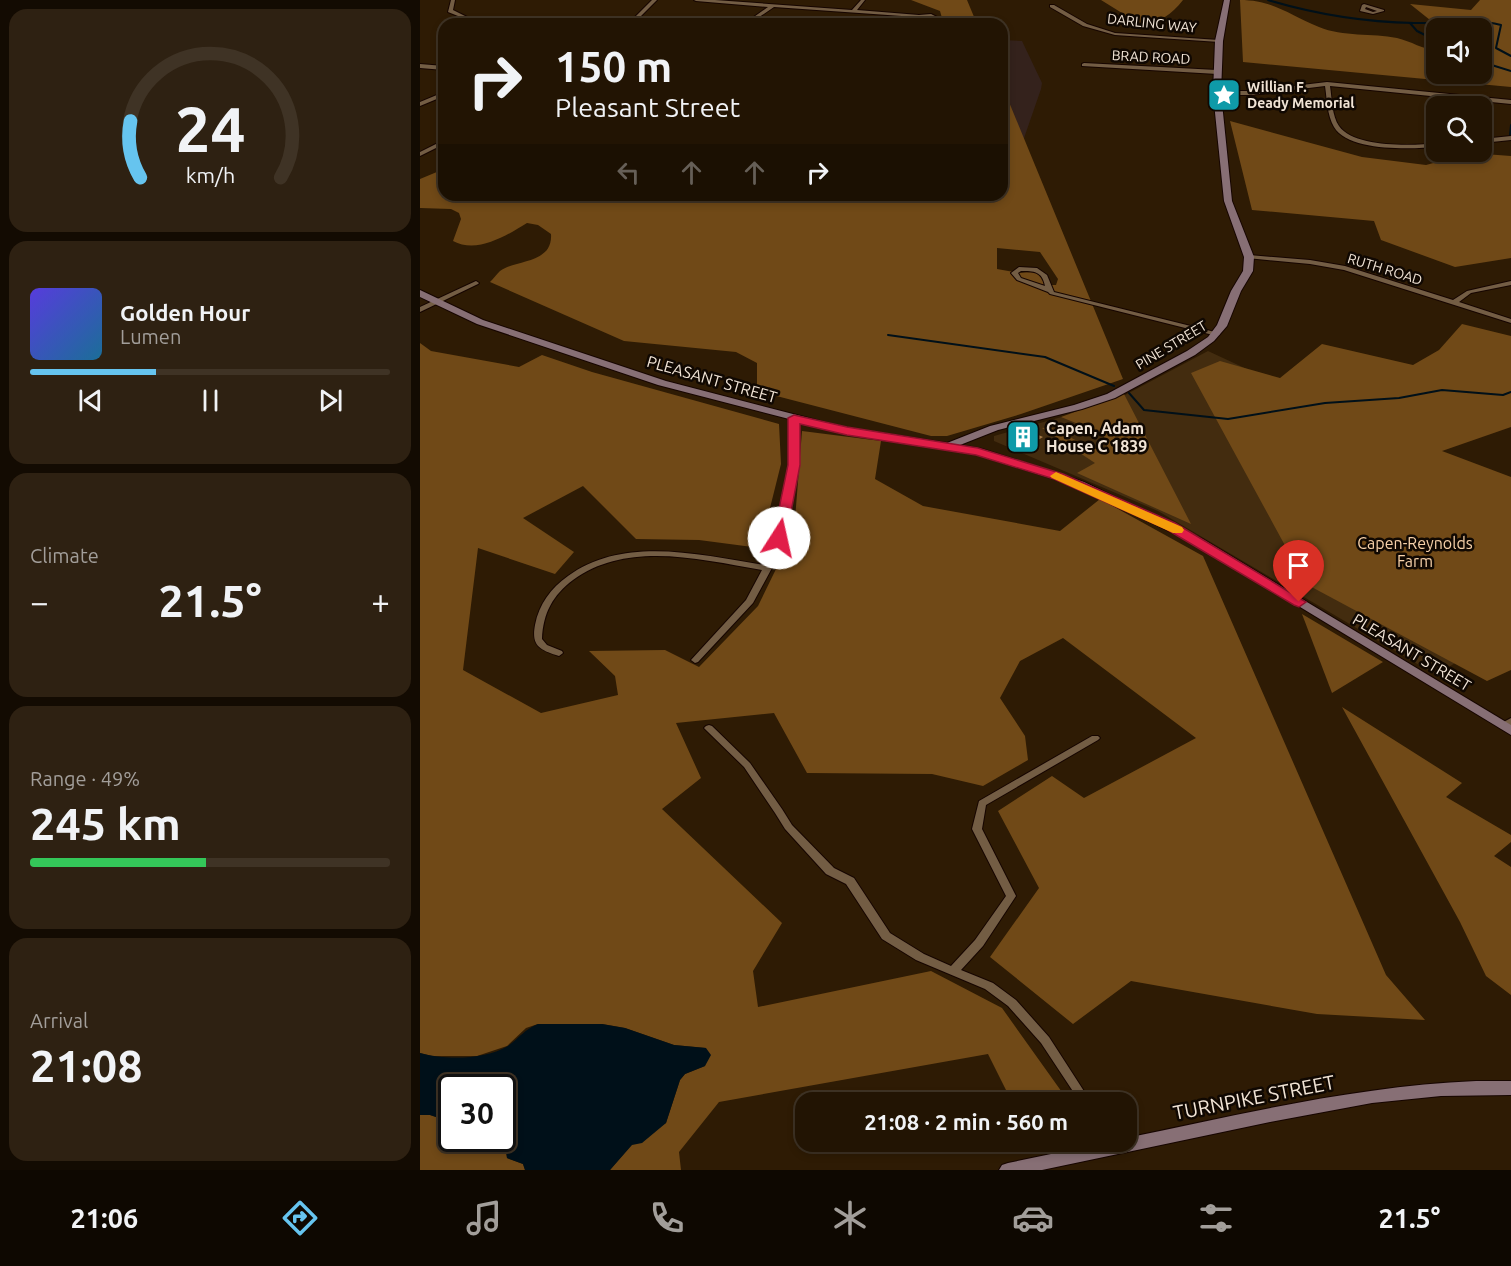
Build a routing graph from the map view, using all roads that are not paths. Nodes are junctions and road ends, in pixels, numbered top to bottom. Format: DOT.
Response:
graph roads {
  1 [pos="453,0"];
  2 [pos="655,0"];
  3 [pos="696,0"];
  4 [pos="863,0"];
  5 [pos="1227,0"];
  6 [pos="1358,1"];
  7 [pos="772,5"];
  8 [pos="1364,5"];
  9 [pos="1052,6"];
  10 [pos="854,11"];
  11 [pos="919,16"];
  12 [pos="472,18"];
  13 [pos="636,18"];
  14 [pos="754,18"];
  15 [pos="1219,41"];
  16 [pos="1084,65"];
  17 [pos="420,66"];
  18 [pos="438,68"];
  19 [pos="1216,72"];
  20 [pos="1327,84"];
  21 [pos="1217,93"];
  22 [pos="438,96"];
  23 [pos="1511,102"];
  24 [pos="420,104"];
  25 [pos="1511,138"];
  26 [pos="1492,140"];
  27 [pos="438,145"];
  28 [pos="1426,146"];
  29 [pos="420,154"];
  30 [pos="1249,257"];
  31 [pos="476,283"];
  32 [pos="1511,283"];
  33 [pos="1049,290"];
  34 [pos="420,293"];
  35 [pos="437,302"];
  36 [pos="1453,303"];
  37 [pos="420,310"];
  38 [pos="1511,321"];
  39 [pos="1217,334"];
  40 [pos="794,418"];
  41 [pos="987,431"];
  42 [pos="948,446"];
  43 [pos="992,455"];
  44 [pos="768,568"];
  45 [pos="559,653"];
  46 [pos="695,660"];
  47 [pos="1508,726"];
  48 [pos="710,728"];
  49 [pos="1095,738"];
  50 [pos="954,970"];
  51 [pos="1511,1088"];
  52 [pos="1080,1092"];
  53 [pos="1137,1139"];
  54 [pos="1081,1152"];
  55 [pos="1008,1170"];
  1 -- 12 [label="street"];
  2 -- 13 [label="street"];
  3 -- 7 [label="street"];
  4 -- 10 [label="street"];
  5 -- 15 [label="street"];
  6 -- 8 [label="street"];
  7 -- 10 [label="street"];
  7 -- 14 [label="street"];
  9 -- 15 [label="street, DARLING WAY"];
  10 -- 11 [label="street"];
  15 -- 19 [label="street"];
  16 -- 19 [label="street, BRAD ROAD"];
  17 -- 18 [label="street"];
  19 -- 21 [label="street"];
  20 -- 21 [label="street"];
  20 -- 23 [label="street"];
  20 -- 28 [label="street"];
  21 -- 30 [label="street"];
  22 -- 24 [label="street"];
  25 -- 26 [label="street"];
  27 -- 29 [label="street"];
  30 -- 36 [label="street, RUTH ROAD"];
  30 -- 39 [label="street, PINE STREET"];
  31 -- 35 [label="street"];
  32 -- 36 [label="street"];
  33 -- 33 [label="street"];
  33 -- 39 [label="street"];
  34 -- 35 [label="street, PLEASANT STREET"];
  35 -- 37 [label="street"];
  35 -- 40 [label="street, PLEASANT STREET"];
  36 -- 38 [label="street, RUTH ROAD"];
  39 -- 41 [label="street, PINE STREET"];
  40 -- 42 [label="street, PLEASANT STREET"];
  40 -- 44 [label="street"];
  41 -- 42 [label="street, PINE STREET"];
  41 -- 43 [label="street"];
  42 -- 43 [label="street, PLEASANT STREET"];
  43 -- 47 [label="street, PLEASANT STREET"];
  44 -- 45 [label="street"];
  44 -- 46 [label="street"];
  48 -- 50 [label="street"];
  49 -- 50 [label="street"];
  50 -- 52 [label="street"];
  51 -- 53 [label="street, TURNPIKE STREET"];
  54 -- 55 [label="street, TURNPIKE STREET"];
}
